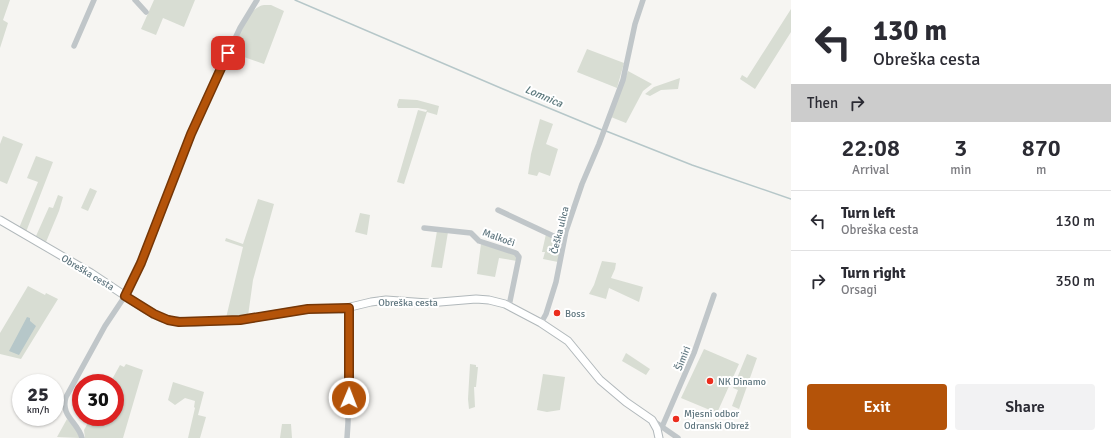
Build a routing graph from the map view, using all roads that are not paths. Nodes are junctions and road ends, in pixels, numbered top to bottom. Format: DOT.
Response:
graph roads {
  1 [pos="94,0"];
  2 [pos="135,0"];
  3 [pos="257,0"];
  4 [pos="643,0"];
  5 [pos="146,12"];
  6 [pos="74,46"];
  7 [pos="498,210"];
  8 [pos="0,220"];
  9 [pos="424,228"];
  10 [pos="564,241"];
  11 [pos="714,295"];
  12 [pos="125,296"];
  13 [pos="509,306"];
  14 [pos="349,308"];
  15 [pos="541,323"];
  16 [pos="650,418"];
  17 [pos="662,427"];
  18 [pos="669,432"];
  19 [pos="82,438"];
  20 [pos="346,438"];
  21 [pos="659,438"];
  22 [pos="665,438"];
  23 [pos="678,438"];
  1 -- 6 [label="street"];
  2 -- 5 [label="street"];
  3 -- 12 [label="street"];
  4 -- 10 [label="street, Češka ulica"];
  7 -- 10 [label="street"];
  8 -- 12 [label="main road, Obreška cesta"];
  9 -- 13 [label="street, Malkoči"];
  10 -- 15 [label="street, Češka ulica"];
  11 -- 17 [label="street, Šimiri"];
  12 -- 14 [label="main road, Obreška cesta"];
  12 -- 19 [label="street"];
  13 -- 14 [label="main road, Obreška cesta"];
  13 -- 15 [label="main road, Obreška cesta"];
  14 -- 20 [label="street"];
  15 -- 16 [label="main road, Obreška cesta"];
  16 -- 17 [label="street, Obreška cesta"];
  16 -- 21 [label="main road"];
  17 -- 18 [label="street, Obreška cesta"];
  18 -- 22 [label="street"];
  18 -- 23 [label="street, Obreška cesta"];
}
